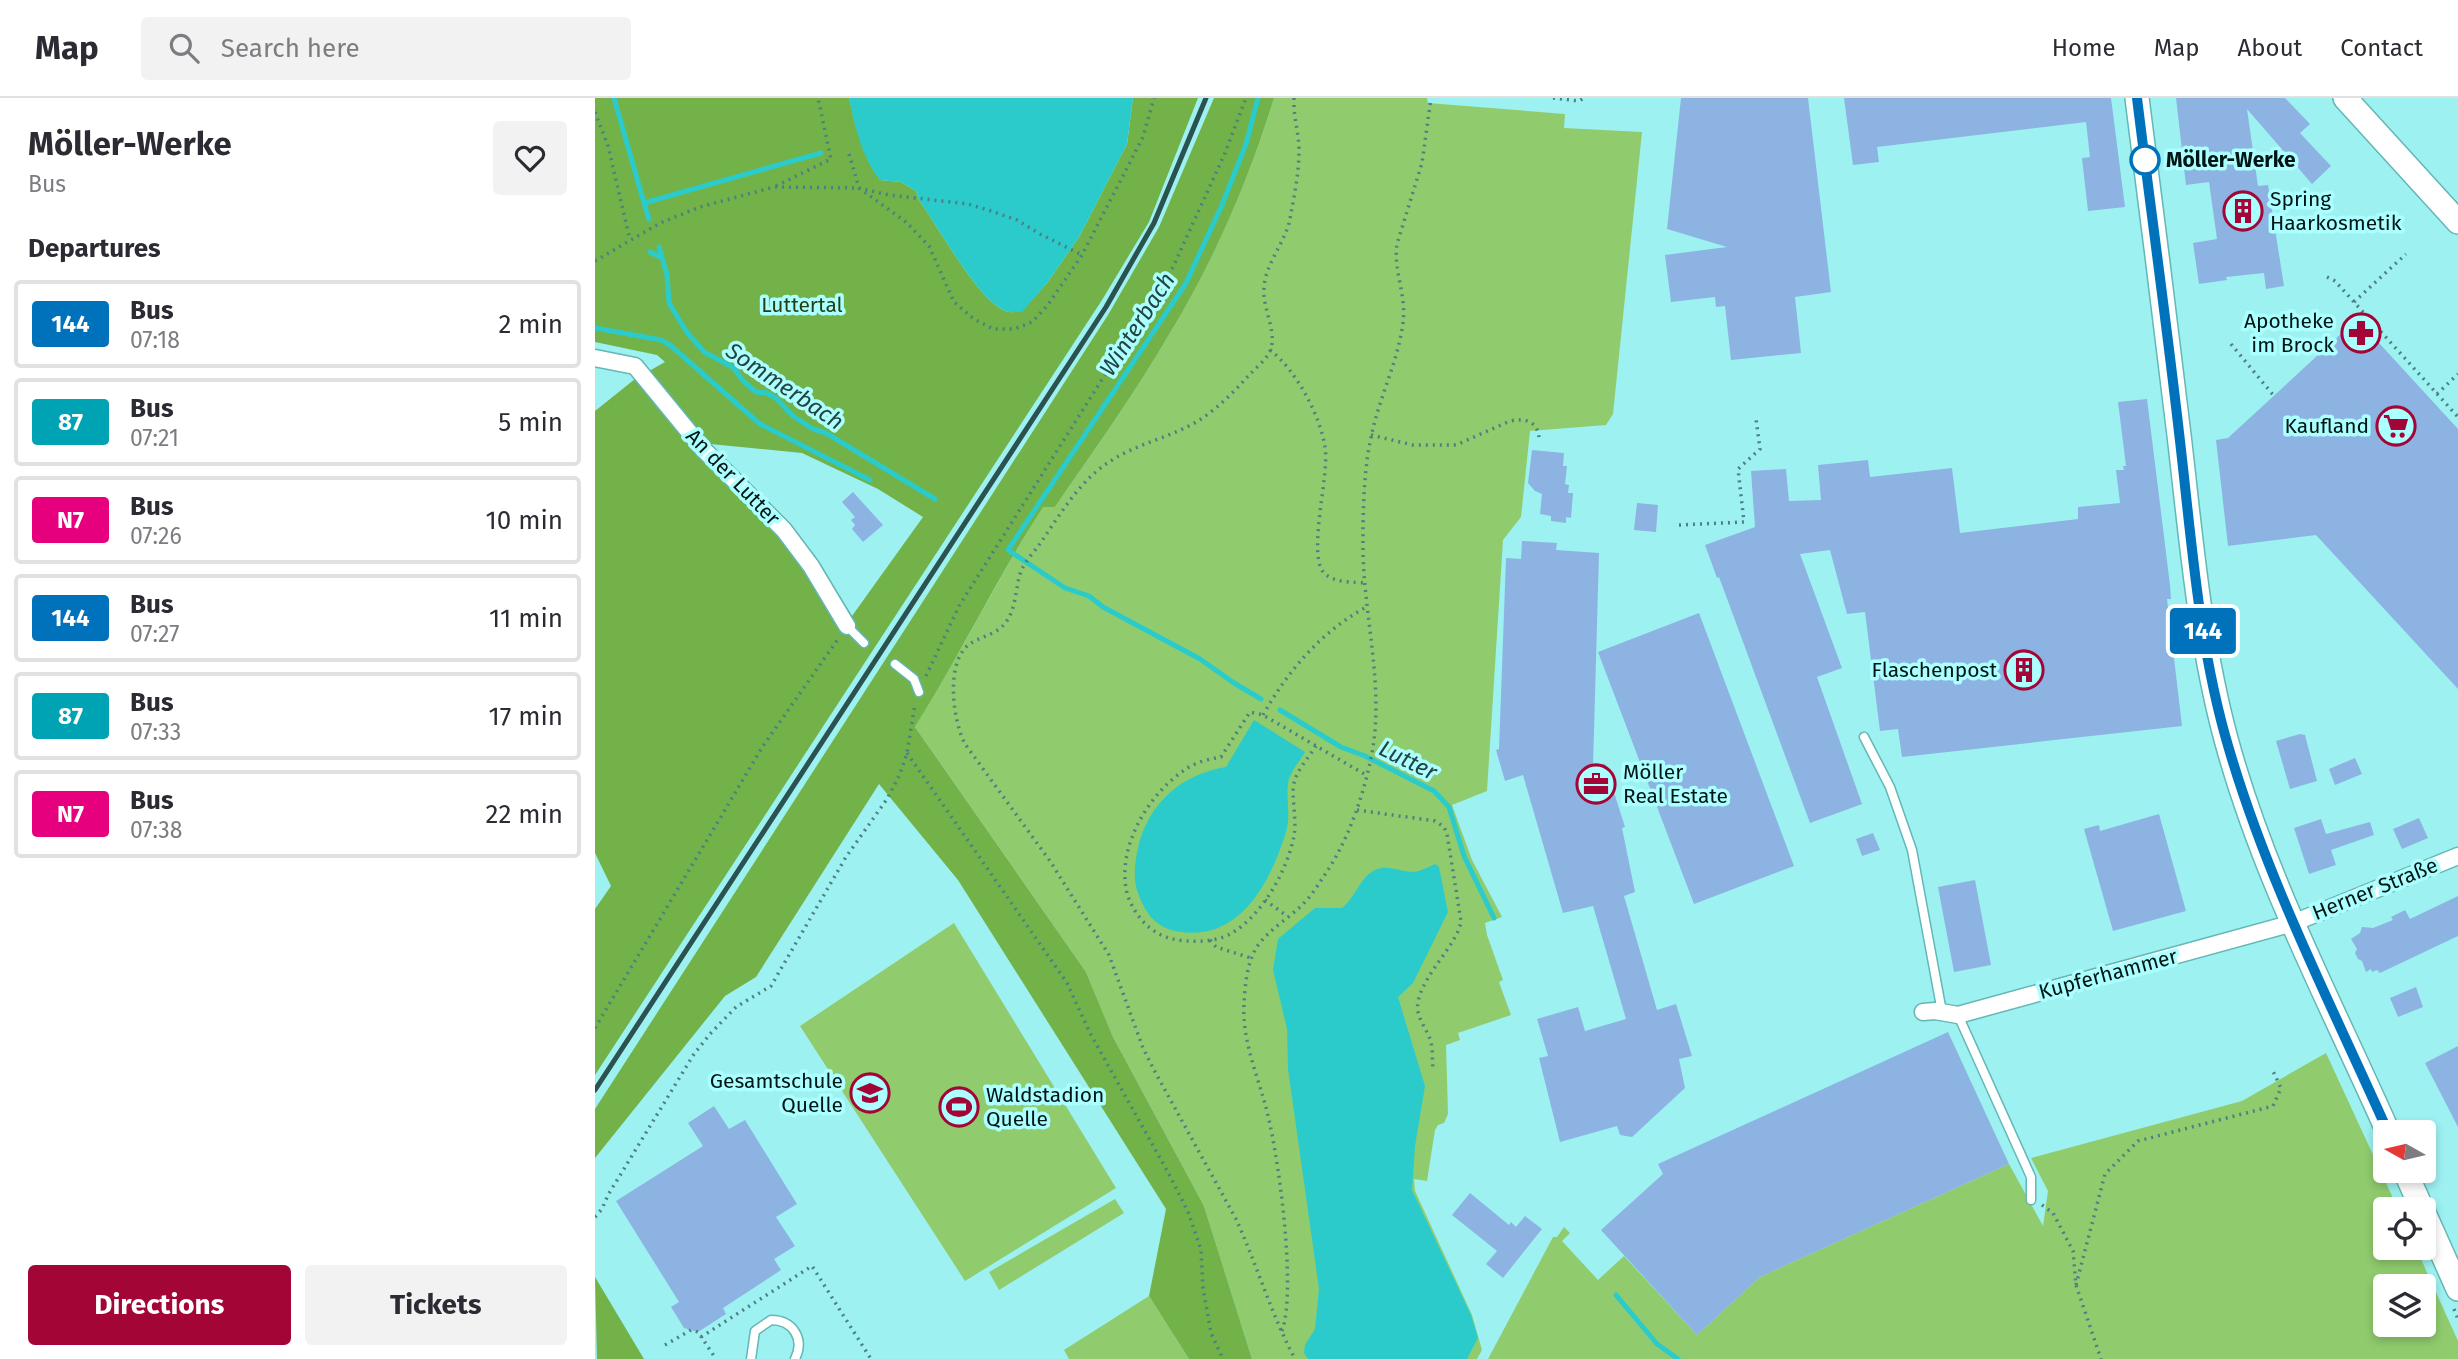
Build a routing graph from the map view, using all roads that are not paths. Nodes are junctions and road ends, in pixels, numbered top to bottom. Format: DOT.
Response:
graph roads {
  1 [pos="2137,98"];
  2 [pos="2345,98"];
  3 [pos="2458,222"];
  4 [pos="595,358"];
  5 [pos="847,626"];
  6 [pos="864,643"];
  7 [pos="895,664"];
  8 [pos="918,688"];
  9 [pos="1864,737"];
  10 [pos="2458,856"];
  11 [pos="2293,923"];
  12 [pos="1923,1012"];
  13 [pos="1950,1013"];
  14 [pos="2383,1120"];
  15 [pos="2031,1200"];
  16 [pos="2436,1240"];
  17 [pos="2458,1289"];
  18 [pos="751,1359"];
  19 [pos="795,1359"];
  1 -- 11 [label="main road"];
  2 -- 3 [label="main road"];
  4 -- 5 [label="street, An der Lutter"];
  5 -- 6 [label="lane"];
  7 -- 8 [label="lane"];
  9 -- 13 [label="lane"];
  10 -- 11 [label="street, Herner Straße"];
  11 -- 13 [label="street, Kupferhammer"];
  11 -- 14 [label="main road"];
  12 -- 13 [label="street, Kupferhammer"];
  13 -- 15 [label="lane"];
  16 -- 17 [label="main road"];
  18 -- 19 [label="lane"];
}
